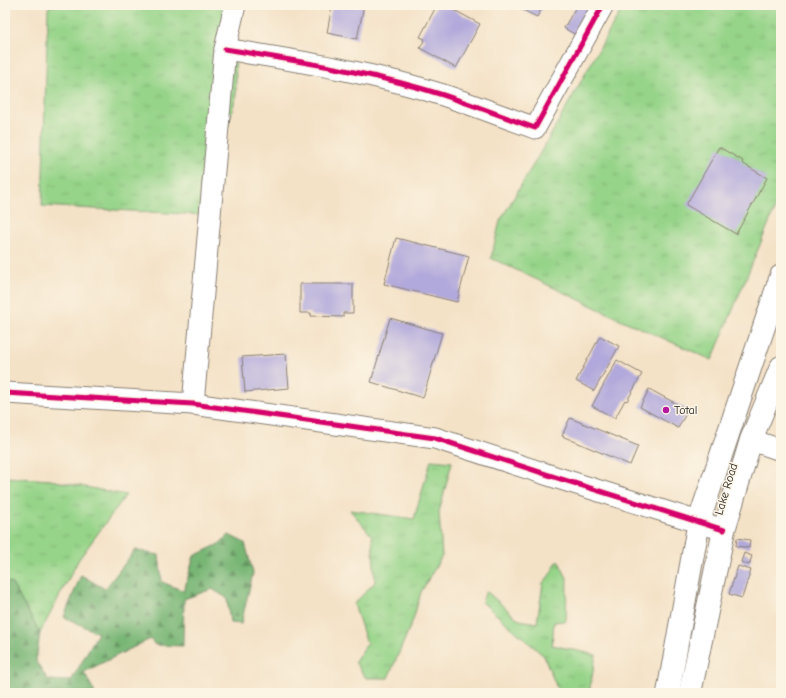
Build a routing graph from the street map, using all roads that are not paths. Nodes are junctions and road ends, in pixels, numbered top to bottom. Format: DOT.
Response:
graph roads {
  1 [pos="235,5"];
  2 [pos="603,5"];
  3 [pos="225,49"];
  4 [pos="781,276"];
  5 [pos="781,367"];
  6 [pos="5,393"];
  7 [pos="193,404"];
  8 [pos="751,440"];
  9 [pos="781,450"];
  10 [pos="699,521"];
  11 [pos="724,530"];
  12 [pos="668,693"];
  13 [pos="690,693"];
  1 -- 3 [label="street"];
  2 -- 3 [label="street"];
  3 -- 7 [label="street"];
  4 -- 10 [label="main road, Lake Road"];
  5 -- 8 [label="main road, Lake Road"];
  6 -- 7 [label="street"];
  7 -- 10 [label="street"];
  8 -- 9 [label="street"];
  8 -- 11 [label="main road, Lake Road"];
  10 -- 11 [label="street"];
  10 -- 12 [label="main road, Lake Road"];
  11 -- 13 [label="main road, Lake Road"];
}
